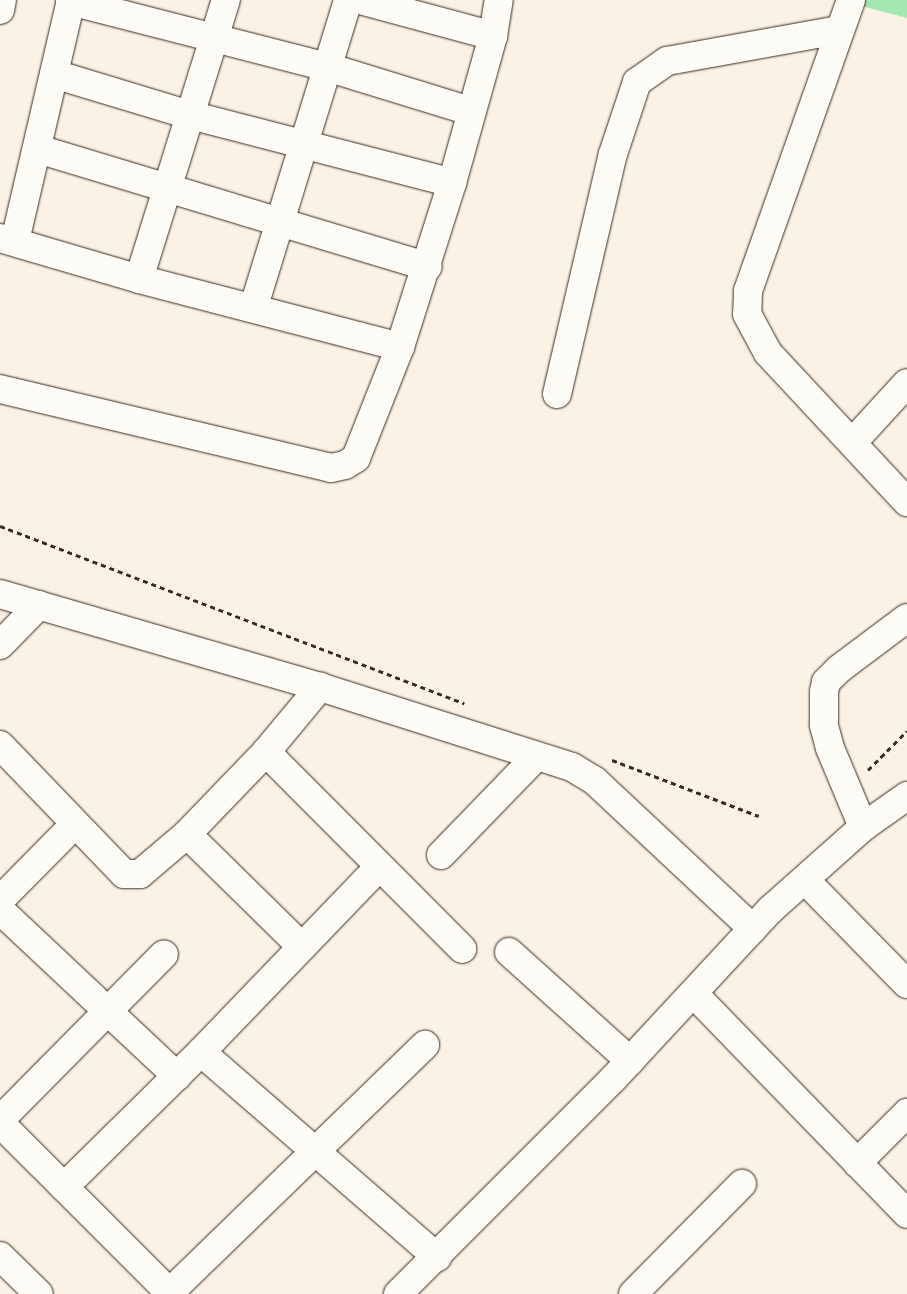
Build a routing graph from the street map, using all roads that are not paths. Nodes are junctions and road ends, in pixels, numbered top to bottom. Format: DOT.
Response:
graph roads {
  1 [pos="2,0"];
  2 [pos="226,0"];
  3 [pos="348,0"];
  4 [pos="360,0"];
  5 [pos="499,0"];
  6 [pos="851,0"];
  7 [pos="71,1"];
  8 [pos="0,10"];
  9 [pos="840,30"];
  10 [pos="493,36"];
  11 [pos="215,38"];
  12 [pos="327,67"];
  13 [pos="54,74"];
  14 [pos="470,111"];
  15 [pos="190,115"];
  16 [pos="304,145"];
  17 [pos="38,149"];
  18 [pos="452,183"];
  19 [pos="167,190"];
  20 [pos="280,222"];
  21 [pos="7,240"];
  22 [pos="428,266"];
  23 [pos="140,279"];
  24 [pos="254,306"];
  25 [pos="400,347"];
  26 [pos="907,383"];
  27 [pos="0,389"];
  28 [pos="557,394"];
  29 [pos="852,443"];
  30 [pos="907,502"];
  31 [pos="0,594"];
  32 [pos="39,605"];
  33 [pos="907,618"];
  34 [pos="0,645"];
  35 [pos="320,687"];
  36 [pos="0,745"];
  37 [pos="266,752"];
  38 [pos="536,757"];
  39 [pos="907,796"];
  40 [pos="75,824"];
  41 [pos="863,827"];
  42 [pos="187,834"];
  43 [pos="441,855"];
  44 [pos="379,866"];
  45 [pos="806,881"];
  46 [pos="0,900"];
  47 [pos="0,910"];
  48 [pos="753,929"];
  49 [pos="302,946"];
  50 [pos="462,950"];
  51 [pos="509,952"];
  52 [pos="164,954"];
  53 [pos="907,984"];
  54 [pos="694,994"];
  55 [pos="107,1011"];
  56 [pos="424,1045"];
  57 [pos="201,1052"];
  58 [pos="630,1061"];
  59 [pos="177,1076"];
  60 [pos="907,1113"];
  61 [pos="0,1122"];
  62 [pos="317,1151"];
  63 [pos="857,1163"];
  64 [pos="742,1184"];
  65 [pos="64,1187"];
  66 [pos="907,1214"];
  67 [pos="0,1256"];
  68 [pos="437,1257"];
  69 [pos="39,1294"];
  70 [pos="169,1294"];
  71 [pos="398,1294"];
  72 [pos="633,1294"];
  1 -- 8 [label="street"];
  2 -- 11 [label="street"];
  3 -- 12 [label="street"];
  4 -- 10 [label="street"];
  5 -- 10 [label="street"];
  6 -- 9 [label="street"];
  7 -- 11 [label="street"];
  7 -- 13 [label="street"];
  9 -- 28 [label="street"];
  9 -- 29 [label="street"];
  10 -- 14 [label="street"];
  11 -- 12 [label="street"];
  11 -- 15 [label="street"];
  12 -- 14 [label="street"];
  12 -- 16 [label="street"];
  13 -- 15 [label="street"];
  13 -- 17 [label="street"];
  14 -- 18 [label="street"];
  15 -- 16 [label="street"];
  15 -- 19 [label="street"];
  16 -- 18 [label="street"];
  16 -- 20 [label="street"];
  17 -- 19 [label="street"];
  17 -- 21 [label="street"];
  18 -- 22 [label="street"];
  19 -- 20 [label="street"];
  19 -- 23 [label="street"];
  20 -- 22 [label="street"];
  20 -- 24 [label="street"];
  21 -- 23 [label="street"];
  22 -- 25 [label="street"];
  23 -- 24 [label="street"];
  24 -- 25 [label="street"];
  25 -- 27 [label="street"];
  26 -- 29 [label="street"];
  29 -- 30 [label="street"];
  31 -- 32 [label="street"];
  32 -- 34 [label="street"];
  32 -- 35 [label="street"];
  33 -- 41 [label="street"];
  35 -- 37 [label="street"];
  35 -- 38 [label="street"];
  36 -- 40 [label="street"];
  37 -- 42 [label="street"];
  37 -- 44 [label="street"];
  38 -- 43 [label="street"];
  38 -- 48 [label="street"];
  39 -- 41 [label="street"];
  40 -- 42 [label="street"];
  40 -- 46 [label="street"];
  41 -- 45 [label="street"];
  42 -- 49 [label="street"];
  44 -- 49 [label="street"];
  44 -- 50 [label="street"];
  45 -- 48 [label="street"];
  45 -- 53 [label="street"];
  47 -- 55 [label="street"];
  48 -- 54 [label="street"];
  49 -- 57 [label="street"];
  51 -- 58 [label="street"];
  52 -- 55 [label="street"];
  54 -- 58 [label="street"];
  54 -- 63 [label="street"];
  55 -- 59 [label="street"];
  55 -- 61 [label="street"];
  56 -- 62 [label="street"];
  57 -- 59 [label="street"];
  57 -- 62 [label="street"];
  58 -- 68 [label="street"];
  59 -- 65 [label="street"];
  60 -- 63 [label="street"];
  61 -- 65 [label="street"];
  62 -- 68 [label="street"];
  62 -- 70 [label="street"];
  63 -- 66 [label="street"];
  64 -- 72 [label="street"];
  65 -- 70 [label="street"];
  67 -- 69 [label="street"];
  68 -- 71 [label="street"];
}
